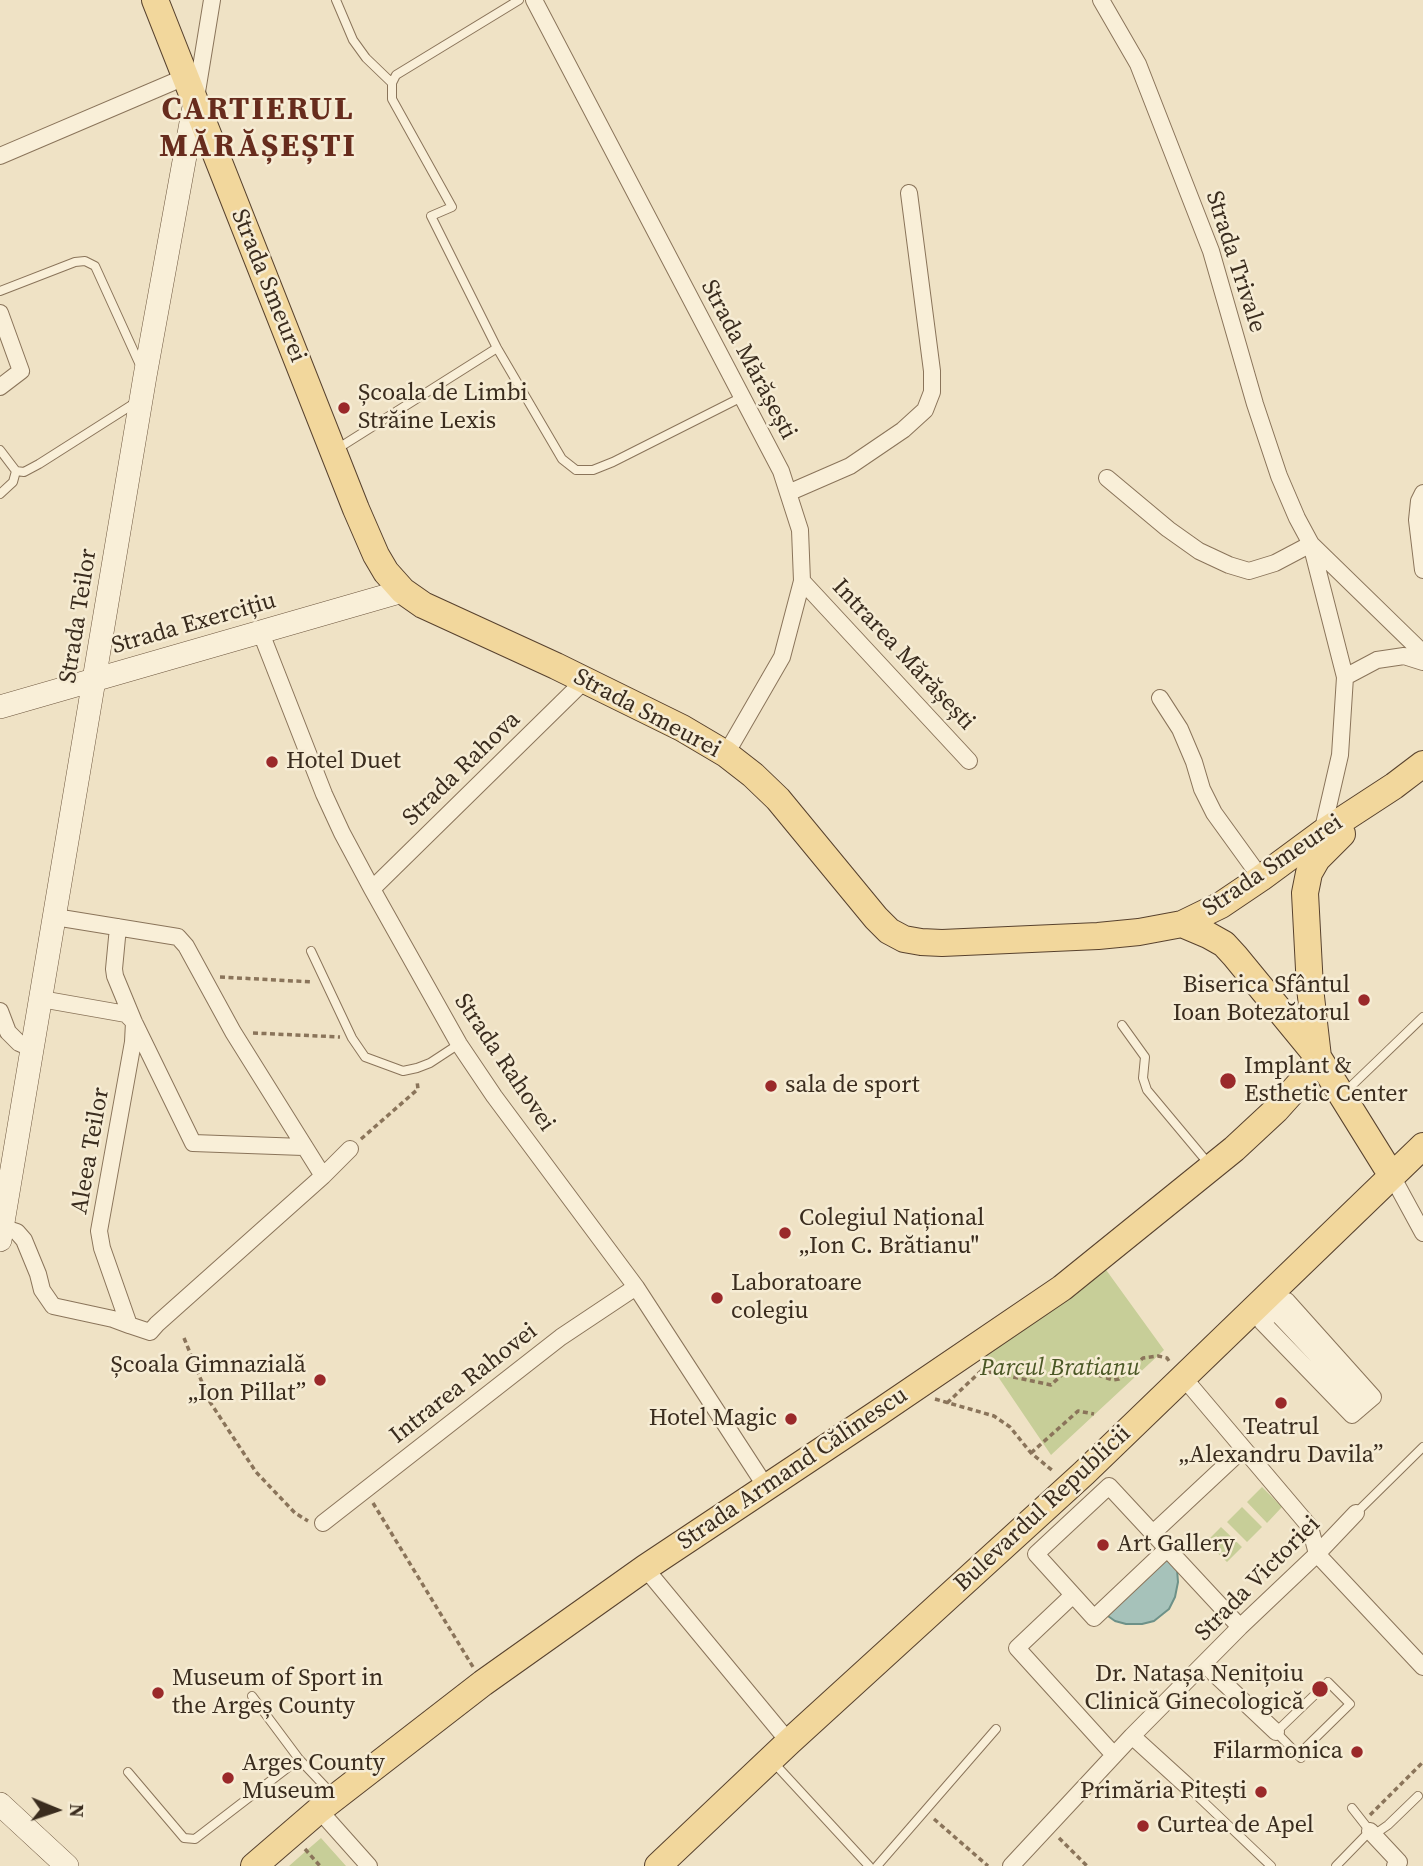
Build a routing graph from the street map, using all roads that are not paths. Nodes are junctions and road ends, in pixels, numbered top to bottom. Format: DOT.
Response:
graph roads {
  1 [pos="155,0"];
  2 [pos="212,0"];
  3 [pos="336,0"];
  4 [pos="519,0"];
  5 [pos="534,0"];
  6 [pos="1101,0"];
  7 [pos="185,77"];
  8 [pos="392,83"];
  9 [pos="195,102"];
  10 [pos="0,156"];
  11 [pos="909,193"];
  12 [pos="0,291"];
  13 [pos="0,313"];
  14 [pos="497,348"];
  15 [pos="145,376"];
  16 [pos="0,387"];
  17 [pos="741,397"];
  18 [pos="142,399"];
  19 [pos="0,450"];
  20 [pos="333,451"];
  21 [pos="16,471"];
  22 [pos="1107,478"];
  23 [pos="788,493"];
  24 [pos="1423,493"];
  25 [pos="0,495"];
  26 [pos="1311,544"];
  27 [pos="1423,570"];
  28 [pos="802,581"];
  29 [pos="403,592"];
  30 [pos="261,633"];
  31 [pos="1423,653"];
  32 [pos="1423,662"];
  33 [pos="1345,677"];
  34 [pos="95,680"];
  35 [pos="584,681"];
  36 [pos="1160,698"];
  37 [pos="0,707"];
  38 [pos="726,754"];
  39 [pos="970,761"];
  40 [pos="1421,769"];
  41 [pos="1394,786"];
  42 [pos="1322,833"];
  43 [pos="1261,878"];
  44 [pos="372,889"];
  45 [pos="55,917"];
  46 [pos="1182,924"];
  47 [pos="118,927"];
  48 [pos="311,951"];
  49 [pos="41,999"];
  50 [pos="0,1011"];
  51 [pos="1423,1017"];
  52 [pos="134,1022"];
  53 [pos="1122,1025"];
  54 [pos="459,1044"];
  55 [pos="33,1049"];
  56 [pos="1318,1057"];
  57 [pos="1342,1095"];
  58 [pos="1423,1146"];
  59 [pos="303,1147"];
  60 [pos="350,1149"];
  61 [pos="1212,1167"];
  62 [pos="323,1176"];
  63 [pos="1392,1176"];
  64 [pos="1423,1233"];
  65 [pos="1,1234"];
  66 [pos="636,1287"];
  67 [pos="129,1325"];
  68 [pos="1184,1377"];
  69 [pos="1363,1405"];
  70 [pos="1423,1447"];
  71 [pos="1243,1449"];
  72 [pos="766,1488"];
  73 [pos="1356,1513"];
  74 [pos="323,1522"];
  75 [pos="1153,1533"];
  76 [pos="1167,1549"];
  77 [pos="1317,1554"];
  78 [pos="645,1568"];
  79 [pos="1073,1594"];
  80 [pos="1240,1627"];
  81 [pos="1204,1664"];
  82 [pos="1423,1667"];
  83 [pos="251,1696"];
  84 [pos="996,1729"];
  85 [pos="1276,1732"];
  86 [pos="1132,1736"];
  87 [pos="780,1750"];
  88 [pos="1114,1755"];
  89 [pos="299,1759"];
  90 [pos="128,1772"];
  91 [pos="1187,1786"];
  92 [pos="1418,1796"];
  93 [pos="327,1803"];
  94 [pos="0,1804"];
  95 [pos="1352,1808"];
  96 [pos="1366,1827"];
  97 [pos="68,1866"];
  98 [pos="254,1866"];
  99 [pos="369,1866"];
  100 [pos="658,1866"];
  101 [pos="869,1866"];
  102 [pos="877,1866"];
  103 [pos="1011,1866"];
  104 [pos="1271,1866"];
  105 [pos="1336,1866"];
  106 [pos="1395,1866"];
  1 -- 7 [label="main road, Strada Smeurei"];
  2 -- 9 [label="street, Strada Teilor"];
  3 -- 8 [label="lane"];
  4 -- 8 [label="lane"];
  5 -- 17 [label="street, Strada Mărășești"];
  6 -- 26 [label="street, Strada Trivale"];
  7 -- 9 [label="main road, Strada Smeurei"];
  7 -- 10 [label="street"];
  8 -- 14 [label="lane"];
  9 -- 15 [label="street, Strada Teilor"];
  9 -- 20 [label="main road, Strada Smeurei"];
  11 -- 23 [label="street"];
  12 -- 15 [label="lane"];
  13 -- 16 [label="street"];
  14 -- 17 [label="lane"];
  14 -- 20 [label="lane"];
  15 -- 18 [label="street, Strada Teilor"];
  17 -- 23 [label="street, Strada Mărășești"];
  18 -- 21 [label="lane"];
  18 -- 34 [label="street, Strada Teilor"];
  19 -- 21 [label="lane"];
  20 -- 29 [label="main road, Strada Smeurei"];
  21 -- 25 [label="lane"];
  22 -- 26 [label="street"];
  23 -- 28 [label="street, Strada Mărășești"];
  24 -- 27 [label="street"];
  26 -- 31 [label="street, Strada Trivale"];
  26 -- 33 [label="street, Strada Trivale"];
  28 -- 38 [label="street, Strada Mărășești"];
  28 -- 39 [label="street, Intrarea Mărășești"];
  29 -- 30 [label="street, Strada Exercițiu"];
  29 -- 35 [label="main road, Strada Smeurei"];
  30 -- 34 [label="street, Strada Exercițiu"];
  30 -- 44 [label="street, Strada Rahovei"];
  32 -- 33 [label="street"];
  33 -- 42 [label="street, Strada Trivale"];
  34 -- 37 [label="street, Strada Exercițiu"];
  34 -- 45 [label="street, Strada Teilor"];
  35 -- 38 [label="main road, Strada Smeurei"];
  35 -- 44 [label="street, Strada Rahova"];
  36 -- 43 [label="street"];
  38 -- 46 [label="main road, Strada Smeurei"];
  40 -- 41 [label="main road, Strada Smeurei"];
  41 -- 42 [label="main road, Strada Smeurei"];
  41 -- 56 [label="main road"];
  42 -- 43 [label="main road, Strada Smeurei"];
  43 -- 46 [label="main road, Strada Smeurei"];
  44 -- 54 [label="street, Strada Rahovei"];
  45 -- 47 [label="street"];
  45 -- 49 [label="street, Strada Teilor"];
  46 -- 56 [label="main road"];
  47 -- 52 [label="street, Aleea Teilor"];
  47 -- 59 [label="street"];
  48 -- 54 [label="lane"];
  49 -- 52 [label="street"];
  49 -- 55 [label="street, Strada Teilor"];
  50 -- 55 [label="street"];
  51 -- 57 [label="lane"];
  52 -- 59 [label="street, Aleea Teilor"];
  52 -- 67 [label="street, Aleea Teilor"];
  53 -- 61 [label="lane"];
  54 -- 66 [label="street, Strada Rahovei"];
  55 -- 65 [label="street, Strada Teilor"];
  56 -- 57 [label="main road"];
  56 -- 61 [label="main road, Strada Armand Călinescu"];
  57 -- 63 [label="main road"];
  58 -- 63 [label="main road, Bulevardul Republicii"];
  59 -- 62 [label="street"];
  60 -- 62 [label="street"];
  61 -- 72 [label="main road, Strada Armand Călinescu"];
  62 -- 67 [label="street"];
  63 -- 64 [label="street"];
  63 -- 68 [label="main road, Bulevardul Republicii"];
  65 -- 67 [label="street"];
  66 -- 72 [label="street, Strada Rahovei"];
  66 -- 74 [label="street, Intrarea Rahovei"];
  68 -- 71 [label="street"];
  68 -- 87 [label="main road, Bulevardul Republicii"];
  69 -- 69 [label="street"];
  70 -- 73 [label="lane, Strada Victoriei"];
  71 -- 75 [label="street"];
  71 -- 77 [label="street"];
  72 -- 78 [label="main road, Strada Armand Călinescu"];
  73 -- 77 [label="street, Strada Victoriei"];
  75 -- 76 [label="street"];
  75 -- 79 [label="street"];
  76 -- 79 [label="street"];
  76 -- 80 [label="street"];
  77 -- 80 [label="street, Strada Victoriei"];
  77 -- 82 [label="street"];
  78 -- 87 [label="street"];
  78 -- 93 [label="main road, Strada Armand Călinescu"];
  79 -- 88 [label="street"];
  80 -- 81 [label="street, Strada Victoriei"];
  81 -- 85 [label="street"];
  81 -- 86 [label="street, Strada Victoriei"];
  83 -- 89 [label="lane"];
  84 -- 102 [label="lane"];
  85 -- 85 [label="lane"];
  86 -- 88 [label="street, Strada Victoriei"];
  86 -- 91 [label="street"];
  87 -- 100 [label="main road, Bulevardul Republicii"];
  87 -- 101 [label="lane"];
  88 -- 103 [label="street, Strada Victoriei"];
  89 -- 90 [label="lane"];
  89 -- 93 [label="lane"];
  91 -- 104 [label="lane"];
  92 -- 96 [label="lane"];
  93 -- 98 [label="main road, Strada Armand Călinescu"];
  93 -- 99 [label="street"];
  94 -- 97 [label="street"];
  95 -- 96 [label="lane"];
  96 -- 105 [label="lane"];
  96 -- 106 [label="street"];
}
